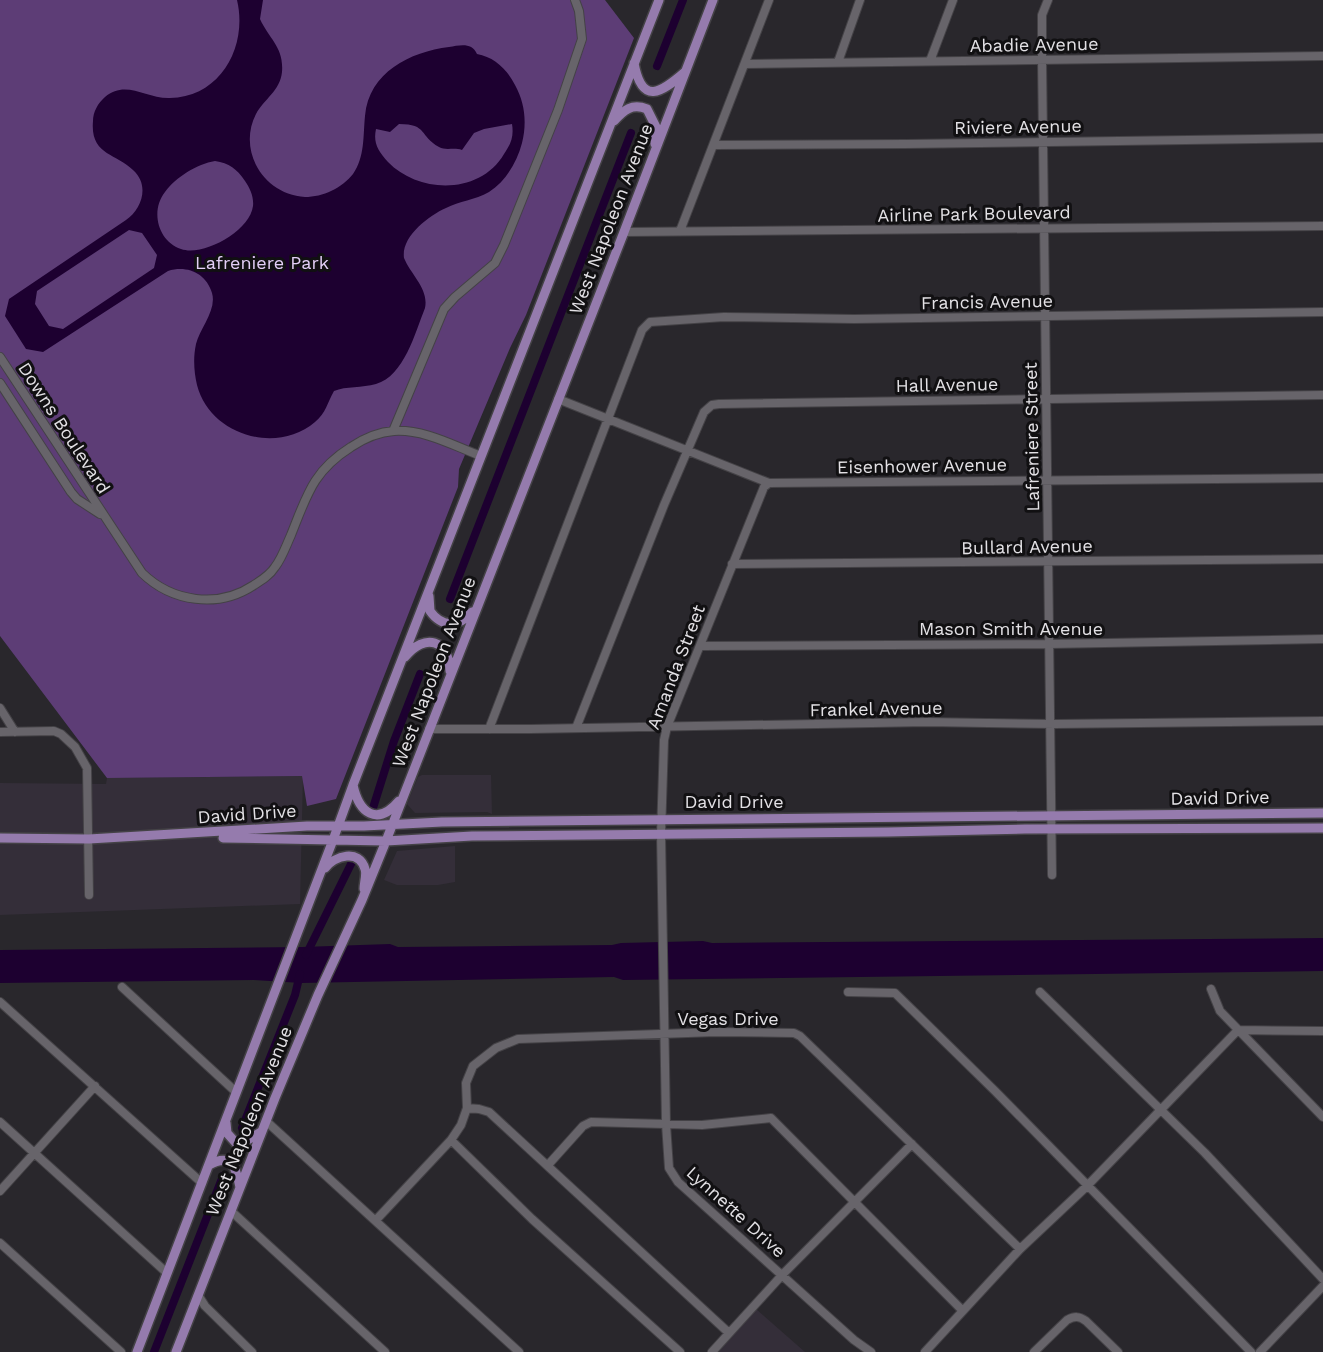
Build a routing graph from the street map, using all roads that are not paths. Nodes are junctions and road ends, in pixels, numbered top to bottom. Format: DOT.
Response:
graph roads {
  1 [pos="575,0"];
  2 [pos="659,0"];
  3 [pos="713,0"];
  4 [pos="769,0"];
  5 [pos="860,0"];
  6 [pos="953,0"];
  7 [pos="1048,0"];
  8 [pos="1323,56"];
  9 [pos="1042,59"];
  10 [pos="930,61"];
  11 [pos="838,62"];
  12 [pos="634,63"];
  13 [pos="745,64"];
  14 [pos="686,70"];
  15 [pos="611,124"];
  16 [pos="1323,138"];
  17 [pos="1043,142"];
  18 [pos="714,145"];
  19 [pos="654,152"];
  20 [pos="1323,226"];
  21 [pos="1044,228"];
  22 [pos="680,231"];
  23 [pos="624,232"];
  24 [pos="1323,312"];
  25 [pos="1046,316"];
  26 [pos="0,357"];
  27 [pos="0,383"];
  28 [pos="1323,395"];
  29 [pos="1047,398"];
  30 [pos="558,399"];
  31 [pos="607,419"];
  32 [pos="393,431"];
  33 [pos="688,450"];
  34 [pos="481,456"];
  35 [pos="1323,478"];
  36 [pos="1048,480"];
  37 [pos="769,483"];
  38 [pos="103,516"];
  39 [pos="1323,559"];
  40 [pos="1048,561"];
  41 [pos="732,564"];
  42 [pos="430,587"];
  43 [pos="478,604"];
  44 [pos="1323,639"];
  45 [pos="1050,644"];
  46 [pos="700,646"];
  47 [pos="401,662"];
  48 [pos="450,677"];
  49 [pos="0,708"];
  50 [pos="1323,721"];
  51 [pos="1051,724"];
  52 [pos="667,727"];
  53 [pos="576,728"];
  54 [pos="429,729"];
  55 [pos="489,729"];
  56 [pos="0,732"];
  57 [pos="15,732"];
  58 [pos="353,785"];
  59 [pos="403,795"];
  60 [pos="1323,813"];
  61 [pos="1051,816"];
  62 [pos="859,818"];
  63 [pos="663,819"];
  64 [pos="393,825"];
  65 [pos="338,826"];
  66 [pos="1323,828"];
  67 [pos="1051,829"];
  68 [pos="859,833"];
  69 [pos="661,834"];
  70 [pos="145,837"];
  71 [pos="0,838"];
  72 [pos="89,839"];
  73 [pos="333,840"];
  74 [pos="386,841"];
  75 [pos="321,872"];
  76 [pos="1052,875"];
  77 [pos="89,895"];
  78 [pos="362,900"];
  79 [pos="663,981"];
  80 [pos="122,987"];
  81 [pos="1211,989"];
  82 [pos="848,992"];
  83 [pos="1040,992"];
  84 [pos="0,1002"];
  85 [pos="1238,1030"];
  86 [pos="1323,1031"];
  87 [pos="664,1035"];
  88 [pos="95,1086"];
  89 [pos="236,1092"];
  90 [pos="467,1108"];
  91 [pos="1161,1110"];
  92 [pos="1323,1117"];
  93 [pos="226,1121"];
  94 [pos="266,1121"];
  95 [pos="0,1122"];
  96 [pos="666,1124"];
  97 [pos="261,1132"];
  98 [pos="451,1140"];
  99 [pos="912,1144"];
  100 [pos="35,1153"];
  101 [pos="209,1165"];
  102 [pos="548,1165"];
  103 [pos="202,1183"];
  104 [pos="1087,1186"];
  105 [pos="240,1187"];
  106 [pos="0,1191"];
  107 [pos="855,1203"];
  108 [pos="231,1211"];
  109 [pos="376,1221"];
  110 [pos="0,1243"];
  111 [pos="1020,1249"];
  112 [pos="167,1273"];
  113 [pos="783,1274"];
  114 [pos="1323,1279"];
  115 [pos="1323,1286"];
  116 [pos="198,1295"];
  117 [pos="962,1310"];
  118 [pos="729,1333"];
  119 [pos="122,1352"];
  120 [pos="137,1352"];
  121 [pos="176,1352"];
  122 [pos="252,1352"];
  123 [pos="386,1352"];
  124 [pos="519,1352"];
  125 [pos="680,1352"];
  126 [pos="712,1352"];
  127 [pos="871,1352"];
  128 [pos="925,1352"];
  129 [pos="1034,1352"];
  130 [pos="1118,1352"];
  131 [pos="1251,1352"];
  132 [pos="1260,1352"];
  1 -- 32 [label="street"];
  2 -- 12 [label="main road, West Napoleon Avenue"];
  3 -- 14 [label="main road, West Napoleon Avenue"];
  4 -- 13 [label="street"];
  5 -- 11 [label="street"];
  6 -- 10 [label="street"];
  7 -- 9 [label="street, Lafreniere Street"];
  8 -- 9 [label="street, Abadie Avenue"];
  9 -- 10 [label="street, Abadie Avenue"];
  9 -- 17 [label="street, Lafreniere Street"];
  10 -- 11 [label="street, Abadie Avenue"];
  11 -- 13 [label="street, Abadie Avenue"];
  12 -- 14 [label="main road"];
  12 -- 15 [label="main road, West Napoleon Avenue"];
  13 -- 18 [label="street"];
  14 -- 19 [label="main road, West Napoleon Avenue"];
  15 -- 19 [label="main road"];
  15 -- 34 [label="main road, West Napoleon Avenue"];
  16 -- 17 [label="street, Riviere Avenue"];
  17 -- 18 [label="street, Riviere Avenue"];
  17 -- 21 [label="street, Lafreniere Street"];
  18 -- 22 [label="street"];
  19 -- 23 [label="main road, West Napoleon Avenue"];
  20 -- 21 [label="street, Airline Park Boulevard"];
  21 -- 22 [label="street, Airline Park Boulevard"];
  21 -- 25 [label="street, Lafreniere Street"];
  22 -- 23 [label="street, Airline Park Boulevard"];
  23 -- 30 [label="main road, West Napoleon Avenue"];
  24 -- 25 [label="street, Francis Avenue"];
  25 -- 29 [label="street, Lafreniere Street"];
  25 -- 31 [label="street, Francis Avenue"];
  26 -- 38 [label="street, Downs Boulevard"];
  27 -- 38 [label="street, Downs Boulevard"];
  28 -- 29 [label="street, Hall Avenue"];
  29 -- 33 [label="street, Hall Avenue"];
  29 -- 36 [label="street, Lafreniere Street"];
  30 -- 31 [label="street, Eisenhower Avenue"];
  30 -- 43 [label="main road, West Napoleon Avenue"];
  31 -- 33 [label="street, Eisenhower Avenue"];
  31 -- 55 [label="street"];
  32 -- 34 [label="street, Downs Boulevard"];
  32 -- 38 [label="street, Downs Boulevard"];
  33 -- 37 [label="street, Eisenhower Avenue"];
  33 -- 53 [label="street"];
  34 -- 42 [label="main road, West Napoleon Avenue"];
  35 -- 36 [label="street, Eisenhower Avenue"];
  36 -- 37 [label="street, Eisenhower Avenue"];
  36 -- 40 [label="street, Lafreniere Street"];
  37 -- 41 [label="street, Amanda Street"];
  39 -- 40 [label="street, Bullard Avenue"];
  40 -- 41 [label="street, Bullard Avenue"];
  40 -- 45 [label="street, Lafreniere Street"];
  41 -- 46 [label="street, Amanda Street"];
  42 -- 43 [label="main road"];
  42 -- 47 [label="main road, West Napoleon Avenue"];
  43 -- 48 [label="main road, West Napoleon Avenue"];
  44 -- 45 [label="street, Mason Smith Avenue"];
  45 -- 46 [label="street, Mason Smith Avenue"];
  45 -- 51 [label="street, Lafreniere Street"];
  46 -- 52 [label="street, Amanda Street"];
  47 -- 48 [label="main road"];
  47 -- 58 [label="main road, West Napoleon Avenue"];
  48 -- 54 [label="main road, West Napoleon Avenue"];
  49 -- 57 [label="street"];
  50 -- 51 [label="street, Frankel Avenue"];
  51 -- 52 [label="street, Frankel Avenue"];
  51 -- 61 [label="street, Lafreniere Street"];
  52 -- 53 [label="street, Frankel Avenue"];
  52 -- 63 [label="street, Amanda Street"];
  53 -- 55 [label="street, Frankel Avenue"];
  54 -- 55 [label="street, Frankel Avenue"];
  54 -- 59 [label="main road, West Napoleon Avenue"];
  56 -- 57 [label="street"];
  57 -- 72 [label="street"];
  58 -- 59 [label="main road"];
  58 -- 65 [label="main road, West Napoleon Avenue"];
  59 -- 64 [label="main road, West Napoleon Avenue"];
  60 -- 61 [label="main road, David Drive"];
  61 -- 62 [label="main road, David Drive"];
  61 -- 67 [label="street, Lafreniere Street"];
  62 -- 63 [label="main road, David Drive"];
  62 -- 68 [label="main road"];
  63 -- 64 [label="main road, David Drive"];
  63 -- 69 [label="street, Amanda Street"];
  64 -- 65 [label="main road, David Drive"];
  64 -- 74 [label="main road, West Napoleon Avenue"];
  65 -- 70 [label="main road, David Drive"];
  65 -- 73 [label="main road, West Napoleon Avenue"];
  66 -- 67 [label="main road, David Drive"];
  67 -- 68 [label="main road, David Drive"];
  67 -- 76 [label="street, Lafreniere Street"];
  68 -- 69 [label="main road, David Drive"];
  69 -- 74 [label="main road, David Drive"];
  69 -- 79 [label="street, Amanda Street"];
  70 -- 72 [label="main road, David Drive"];
  70 -- 73 [label="main road, David Drive"];
  71 -- 72 [label="main road, David Drive"];
  72 -- 77 [label="street"];
  73 -- 74 [label="main road, David Drive"];
  73 -- 75 [label="main road, West Napoleon Avenue"];
  74 -- 78 [label="main road, West Napoleon Avenue"];
  75 -- 78 [label="main road"];
  75 -- 89 [label="main road, West Napoleon Avenue"];
  78 -- 94 [label="main road, West Napoleon Avenue"];
  79 -- 87 [label="street, Lynnette Drive"];
  80 -- 89 [label="street"];
  81 -- 85 [label="street"];
  82 -- 104 [label="street"];
  83 -- 91 [label="street"];
  84 -- 88 [label="street"];
  85 -- 86 [label="street"];
  85 -- 91 [label="street"];
  85 -- 92 [label="street"];
  87 -- 90 [label="street, Vegas Drive"];
  87 -- 96 [label="street, Lynnette Drive"];
  87 -- 99 [label="street, Vegas Drive"];
  88 -- 100 [label="street"];
  88 -- 103 [label="street"];
  89 -- 93 [label="main road, West Napoleon Avenue"];
  90 -- 98 [label="street, Vegas Drive"];
  90 -- 102 [label="street"];
  91 -- 104 [label="street"];
  91 -- 114 [label="street"];
  93 -- 97 [label="main road"];
  93 -- 101 [label="main road, West Napoleon Avenue"];
  94 -- 97 [label="main road, West Napoleon Avenue"];
  94 -- 109 [label="street"];
  95 -- 100 [label="street"];
  96 -- 102 [label="street"];
  96 -- 107 [label="street"];
  96 -- 113 [label="street, Lynnette Drive"];
  97 -- 105 [label="main road, West Napoleon Avenue"];
  98 -- 109 [label="street, Vegas Drive"];
  98 -- 125 [label="street"];
  99 -- 107 [label="street"];
  99 -- 111 [label="street, Vegas Drive"];
  100 -- 106 [label="street"];
  100 -- 112 [label="street"];
  101 -- 103 [label="main road, West Napoleon Avenue"];
  101 -- 105 [label="main road"];
  102 -- 118 [label="street"];
  103 -- 112 [label="main road, West Napoleon Avenue"];
  104 -- 111 [label="street"];
  104 -- 131 [label="street"];
  105 -- 108 [label="main road, West Napoleon Avenue"];
  107 -- 113 [label="street"];
  107 -- 117 [label="street"];
  108 -- 116 [label="main road, West Napoleon Avenue"];
  108 -- 123 [label="street"];
  109 -- 124 [label="street"];
  110 -- 119 [label="street"];
  111 -- 117 [label="street"];
  112 -- 120 [label="main road, West Napoleon Avenue"];
  113 -- 118 [label="street"];
  113 -- 127 [label="street, Lynnette Drive"];
  115 -- 132 [label="street"];
  116 -- 121 [label="main road, West Napoleon Avenue"];
  116 -- 122 [label="street"];
  117 -- 128 [label="street"];
  118 -- 126 [label="street"];
  129 -- 130 [label="street"];
}
